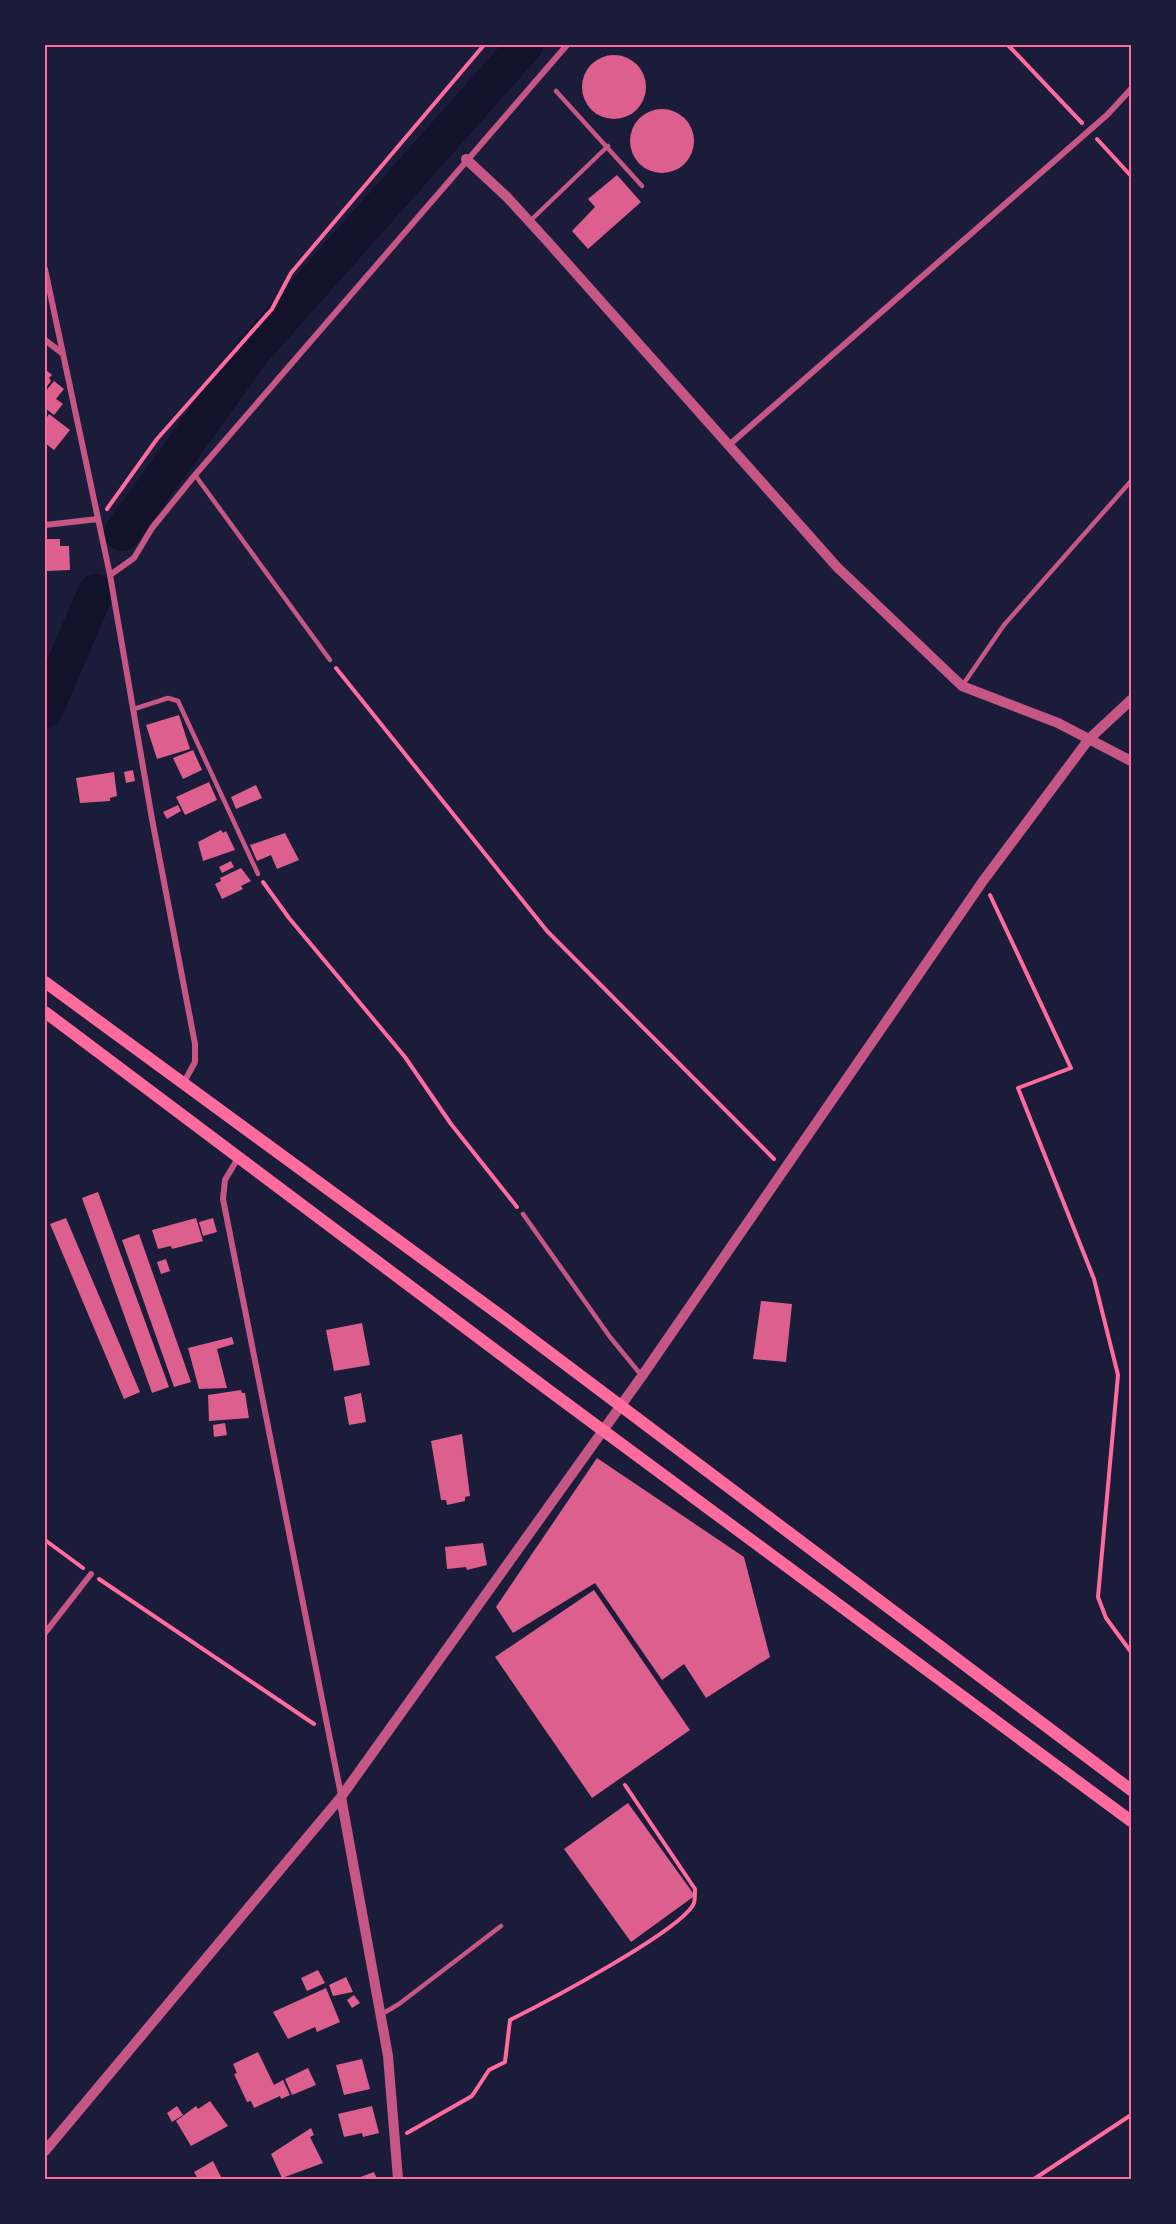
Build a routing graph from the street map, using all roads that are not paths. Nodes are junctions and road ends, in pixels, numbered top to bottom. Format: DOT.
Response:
graph roads {
  1 [pos="567,45"];
  2 [pos="1131,88"];
  3 [pos="556,91"];
  4 [pos="608,146"];
  5 [pos="466,159"];
  6 [pos="642,186"];
  7 [pos="530,221"];
  8 [pos="45,268"];
  9 [pos="45,340"];
  10 [pos="62,353"];
  11 [pos="729,445"];
  12 [pos="195,475"];
  13 [pos="1131,481"];
  14 [pos="98,519"];
  15 [pos="45,525"];
  16 [pos="110,575"];
  17 [pos="330,660"];
  18 [pos="962,686"];
  19 [pos="1131,700"];
  20 [pos="134,709"];
  21 [pos="1089,739"];
  22 [pos="1131,761"];
  23 [pos="258,874"];
  24 [pos="45,982"];
  25 [pos="45,1012"];
  26 [pos="182,1084"];
  27 [pos="238,1157"];
  28 [pos="523,1214"];
  29 [pos="642,1376"];
  30 [pos="620,1406"];
  31 [pos="602,1429"];
  32 [pos="92,1574"];
  33 [pos="45,1633"];
  34 [pos="1131,1790"];
  35 [pos="341,1797"];
  36 [pos="1131,1821"];
  37 [pos="501,1926"];
  38 [pos="382,2014"];
  39 [pos="45,2151"];
  40 [pos="398,2179"];
  1 -- 5 [label="street"];
  2 -- 11 [label="street"];
  3 -- 4 [label="lane"];
  4 -- 6 [label="lane"];
  4 -- 7 [label="lane"];
  5 -- 7 [label="street"];
  5 -- 12 [label="street"];
  7 -- 11 [label="street"];
  8 -- 10 [label="street"];
  9 -- 10 [label="street"];
  10 -- 14 [label="street"];
  11 -- 18 [label="street"];
  12 -- 16 [label="street"];
  12 -- 17 [label="lane"];
  13 -- 18 [label="lane"];
  14 -- 15 [label="street"];
  14 -- 16 [label="street"];
  16 -- 20 [label="street"];
  18 -- 21 [label="street"];
  19 -- 21 [label="street"];
  20 -- 23 [label="lane"];
  20 -- 26 [label="street"];
  21 -- 22 [label="street"];
  21 -- 29 [label="street"];
  24 -- 26 [label="main road"];
  25 -- 27 [label="main road"];
  26 -- 30 [label="main road"];
  27 -- 31 [label="main road"];
  27 -- 35 [label="street"];
  28 -- 29 [label="lane"];
  29 -- 30 [label="street"];
  30 -- 31 [label="street"];
  30 -- 34 [label="main road"];
  31 -- 35 [label="street"];
  31 -- 36 [label="main road"];
  32 -- 33 [label="street"];
  35 -- 38 [label="street"];
  35 -- 39 [label="street"];
  37 -- 38 [label="lane"];
  38 -- 40 [label="street"];
}
